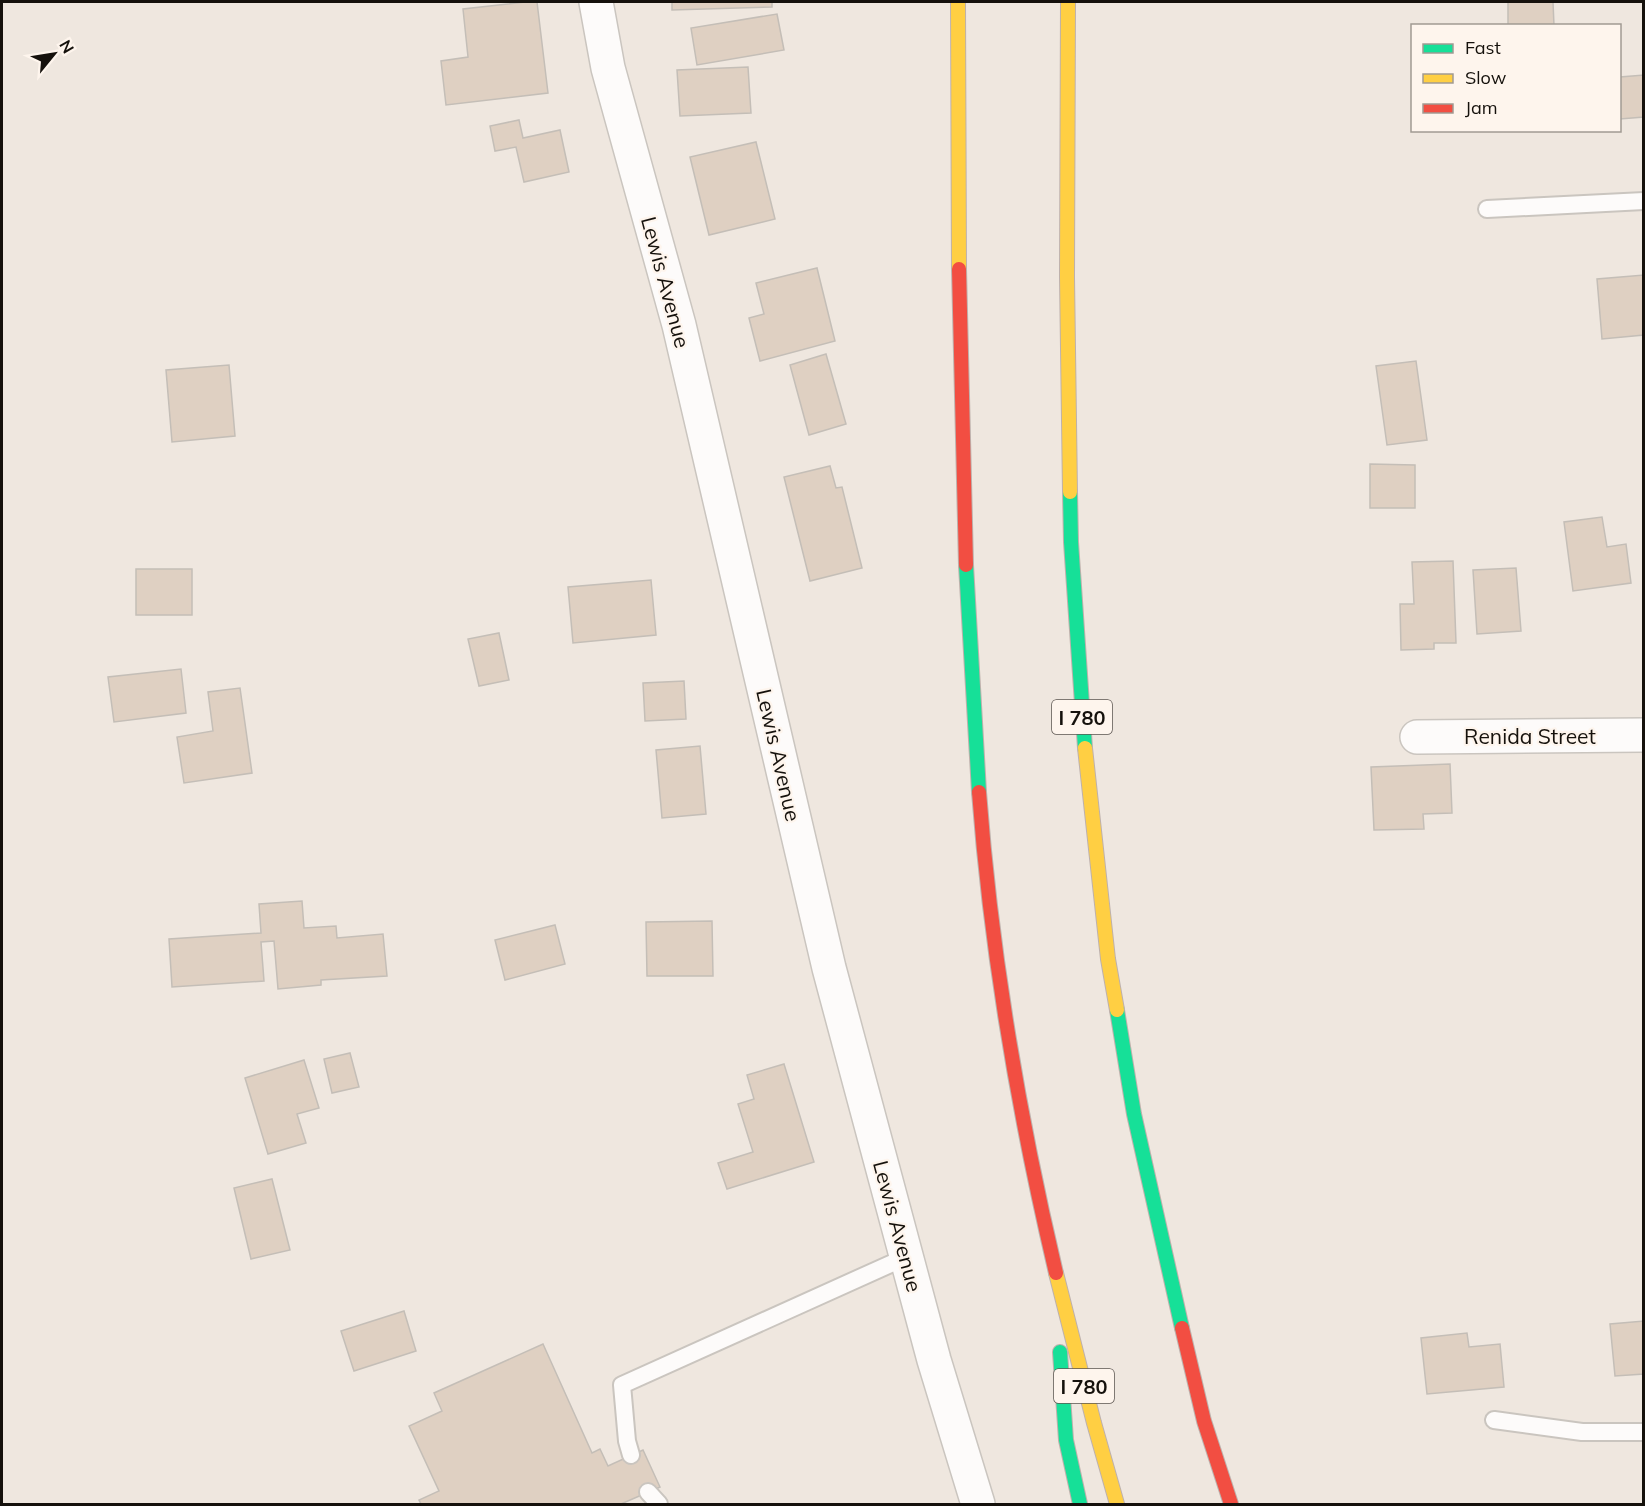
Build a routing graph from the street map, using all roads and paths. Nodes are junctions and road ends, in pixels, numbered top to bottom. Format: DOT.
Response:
graph roads {
  1 [pos="596,2"];
  2 [pos="958,2"];
  3 [pos="1068,2"];
  4 [pos="1644,201"];
  5 [pos="1486,209"];
  6 [pos="1644,735"];
  7 [pos="1417,737"];
  8 [pos="906,1257"];
  9 [pos="1054,1267"];
  10 [pos="1494,1420"];
  11 [pos="1204,1421"];
  12 [pos="1644,1431"];
  13 [pos="631,1455"];
  14 [pos="978,1504"];
  15 [pos="1080,1504"];
  16 [pos="1117,1504"];
  17 [pos="1231,1504"];
  18 [pos="1243,1504"];
  1 -- 8 [label="street, Lewis Avenue"];
  2 -- 9 [label="highway, I 780"];
  3 -- 11 [label="highway, I 780"];
  4 -- 5 [label="lane"];
  6 -- 7 [label="street, Renida Street"];
  8 -- 13 [label="lane"];
  8 -- 14 [label="street, Lewis Avenue"];
  9 -- 15 [label="highway"];
  9 -- 16 [label="highway, I 780"];
  10 -- 12 [label="lane"];
  11 -- 17 [label="highway, I 780"];
  11 -- 18 [label="highway"];
}
